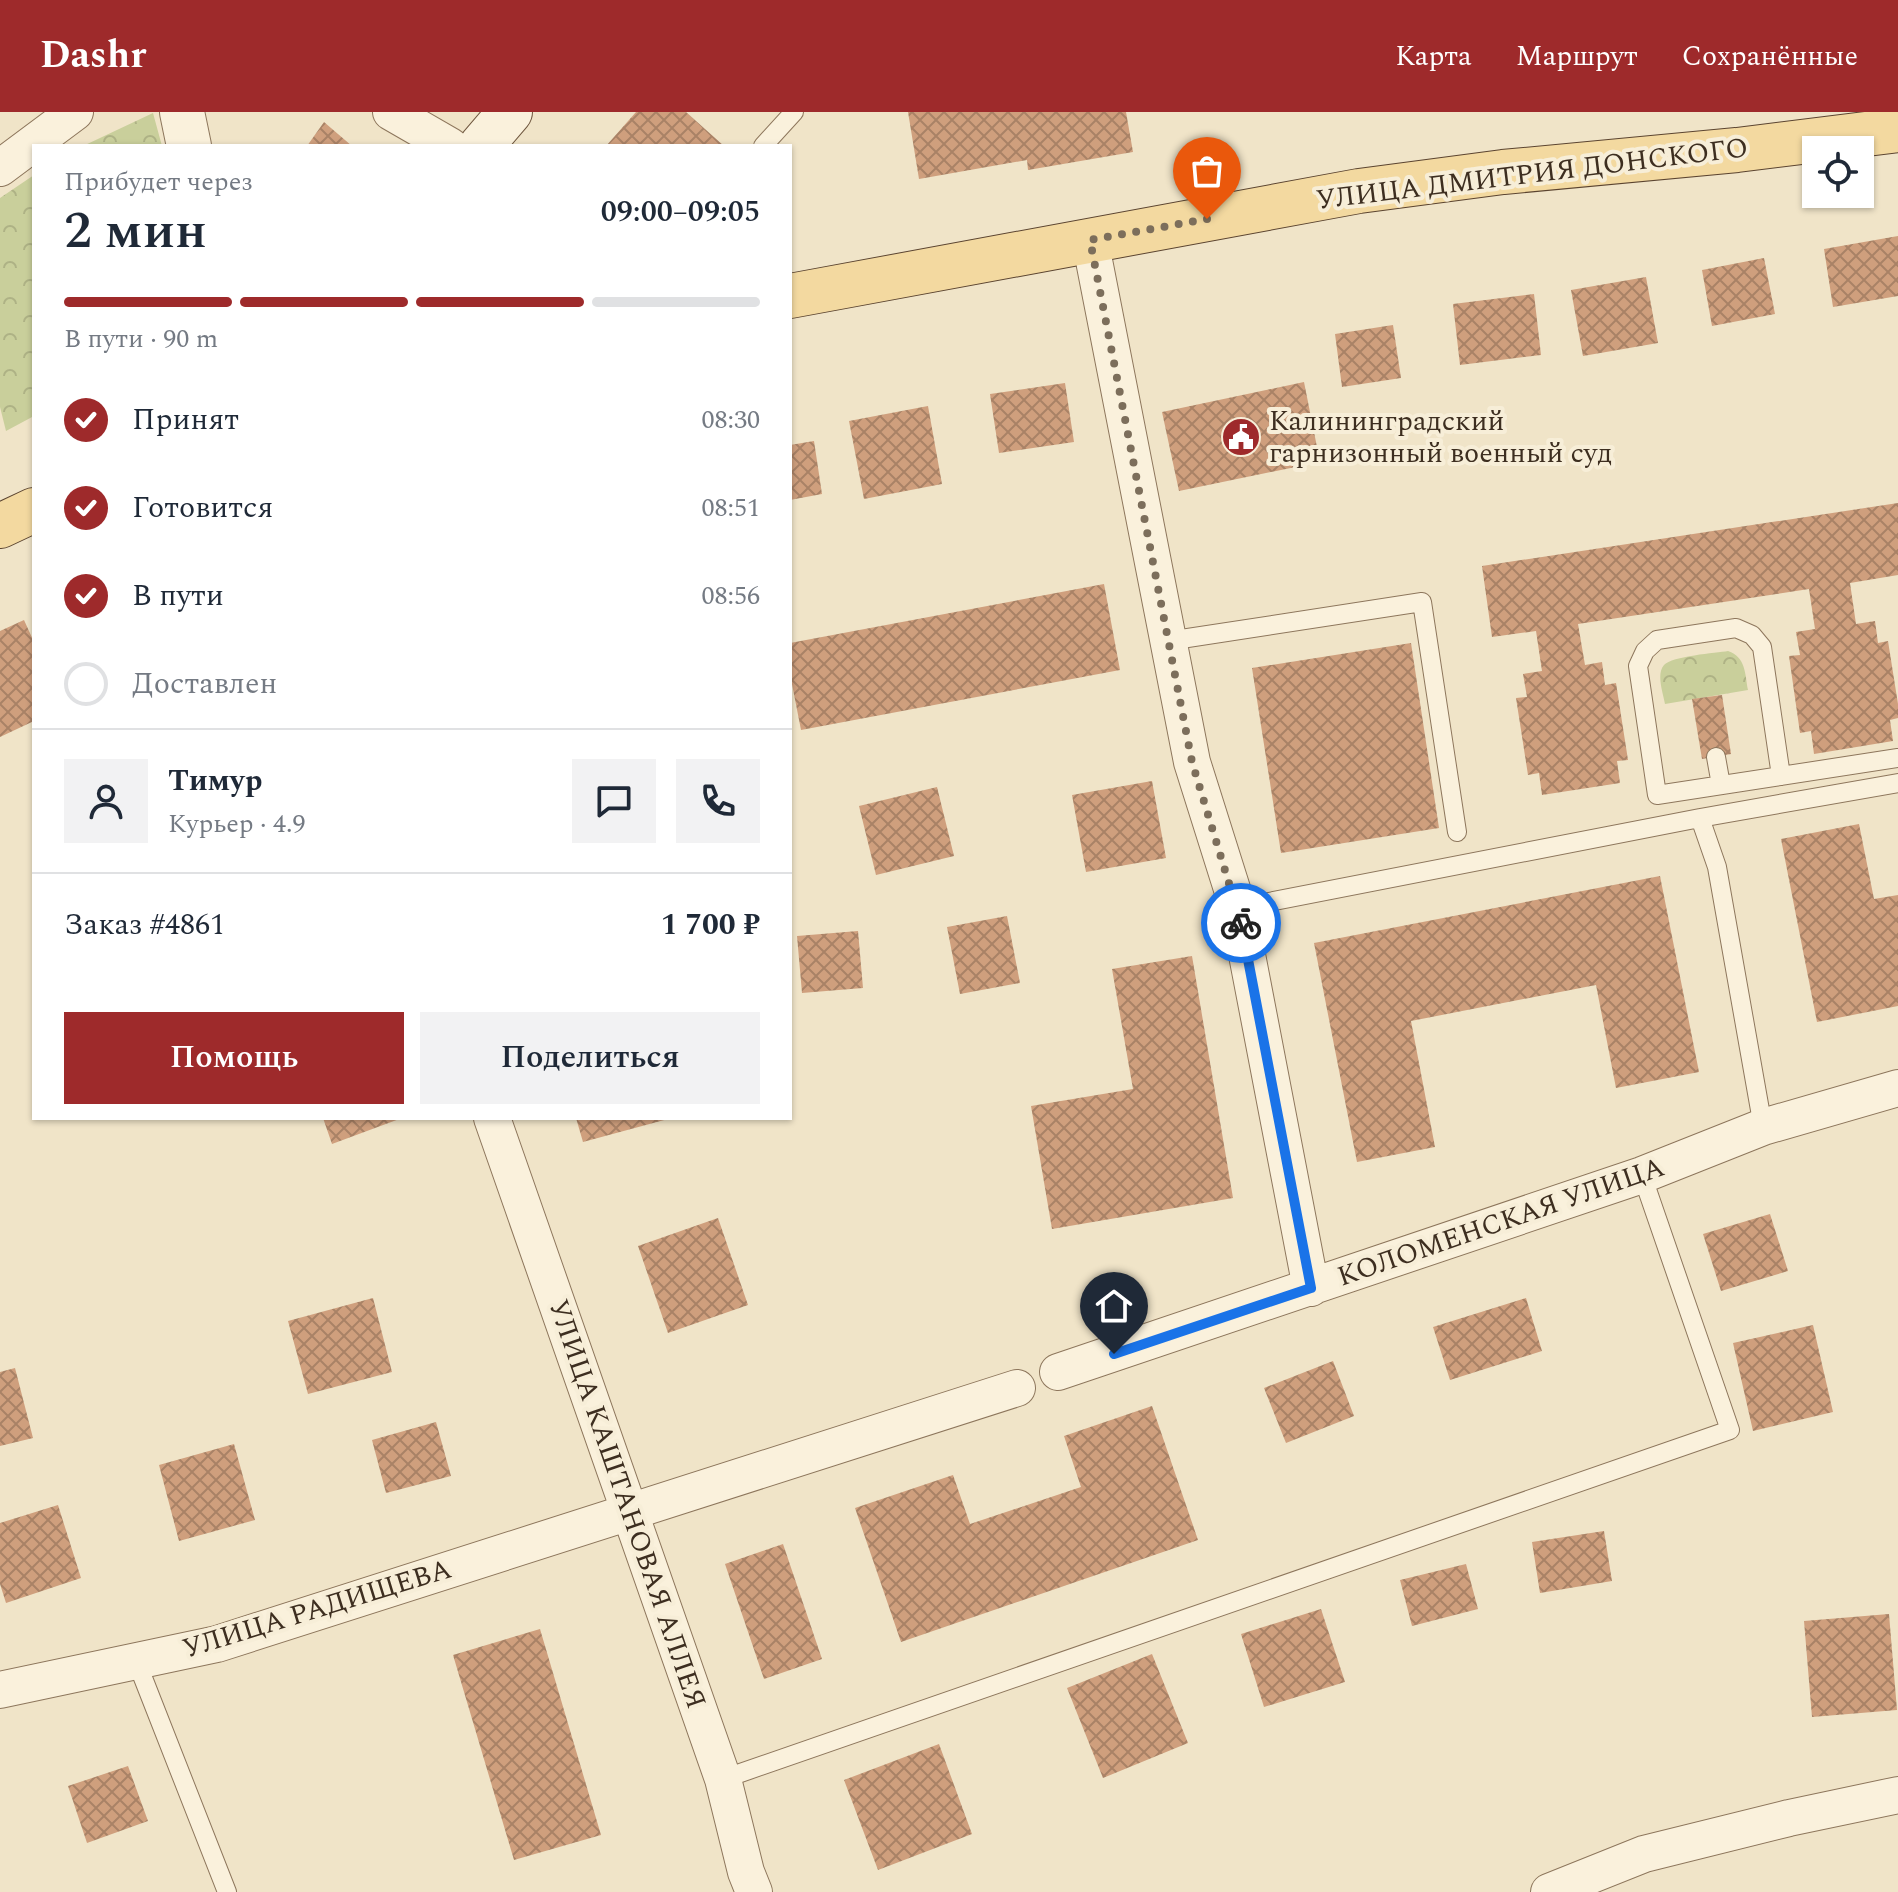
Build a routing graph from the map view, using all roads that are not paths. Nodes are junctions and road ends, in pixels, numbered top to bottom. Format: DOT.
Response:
graph roads {
  1 [pos="75,112"];
  2 [pos="182,112"];
  3 [pos="391,112"];
  4 [pos="510,112"];
  5 [pos="794,112"];
  6 [pos="1898,130"];
  7 [pos="32,144"];
  8 [pos="32,144"];
  9 [pos="189,144"];
  10 [pos="447,144"];
  11 [pos="483,144"];
  12 [pos="765,144"];
  13 [pos="0,168"];
  14 [pos="1090,240"];
  15 [pos="792,296"];
  16 [pos="1168,641"];
  17 [pos="1716,757"];
  18 [pos="1898,758"];
  19 [pos="1781,776"];
  20 [pos="1898,783"];
  21 [pos="1721,785"];
  22 [pos="1700,818"];
  23 [pos="1457,832"];
  24 [pos="1238,908"];
  25 [pos="1898,1088"];
  26 [pos="493,1120"];
  27 [pos="1763,1127"];
  28 [pos="1642,1175"];
  29 [pos="1311,1288"];
  30 [pos="1058,1372"];
  31 [pos="1017,1388"];
  32 [pos="630,1512"];
  33 [pos="136,1660"];
  34 [pos="0,1690"];
  35 [pos="723,1779"];
  36 [pos="1898,1795"];
  37 [pos="227,1892"];
  38 [pos="754,1892"];
  39 [pos="1549,1892"];
  1 -- 7 [label="street"];
  2 -- 9 [label="main road"];
  3 -- 10 [label="street"];
  4 -- 11 [label="main road"];
  5 -- 12 [label="lane"];
  6 -- 14 [label="main road, УЛИЦА ДМИТРИЯ ДОНСКОГО"];
  8 -- 13 [label="street"];
  14 -- 15 [label="main road, УЛИЦА ДМИТРИЯ ДОНСКОГО"];
  14 -- 16 [label="street"];
  16 -- 23 [label="lane"];
  16 -- 24 [label="street"];
  17 -- 21 [label="lane"];
  18 -- 19 [label="lane"];
  19 -- 21 [label="lane"];
  19 -- 21 [label="lane"];
  20 -- 22 [label="lane"];
  22 -- 24 [label="lane"];
  22 -- 27 [label="lane"];
  24 -- 29 [label="street"];
  25 -- 27 [label="street, КОЛОМЕНСКАЯ УЛИЦА"];
  26 -- 32 [label="street, УЛИЦА КАШТАНОВАЯ АЛЛЕЯ"];
  27 -- 28 [label="street, КОЛОМЕНСКАЯ УЛИЦА"];
  28 -- 29 [label="street, КОЛОМЕНСКАЯ УЛИЦА"];
  28 -- 35 [label="lane"];
  29 -- 30 [label="street, КОЛОМЕНСКАЯ УЛИЦА"];
  31 -- 32 [label="street"];
  32 -- 33 [label="street, УЛИЦА РАДИЩЕВА"];
  32 -- 35 [label="street, УЛИЦА КАШТАНОВАЯ АЛЛЕЯ"];
  33 -- 34 [label="street, УЛИЦА РАДИЩЕВА"];
  33 -- 37 [label="lane"];
  35 -- 38 [label="street, УЛИЦА КАШТАНОВАЯ АЛЛЕЯ"];
  36 -- 39 [label="street"];
}
